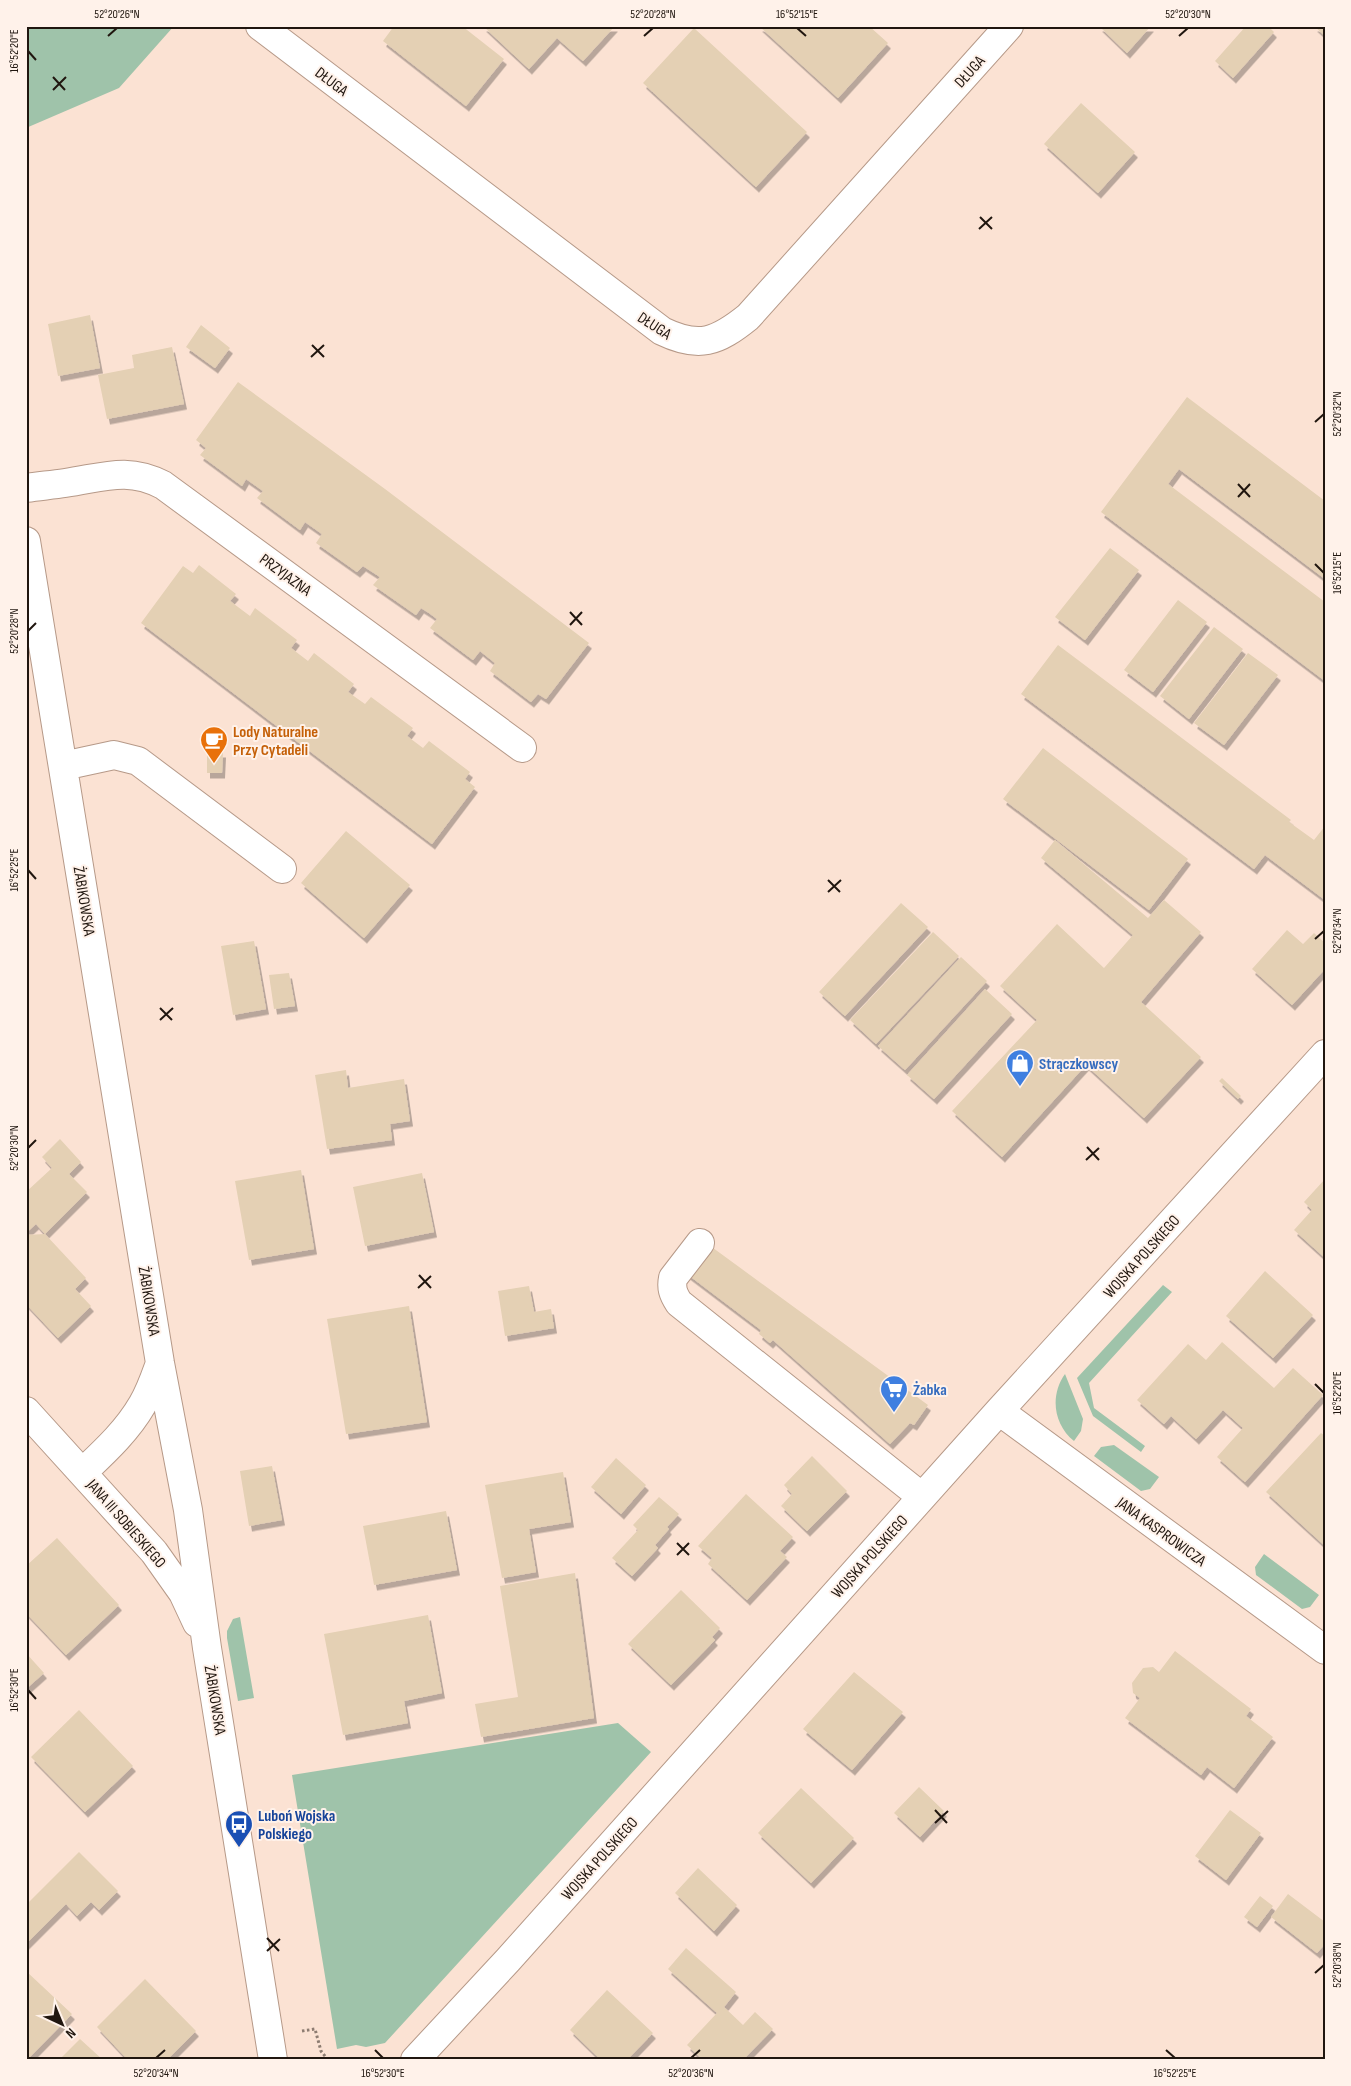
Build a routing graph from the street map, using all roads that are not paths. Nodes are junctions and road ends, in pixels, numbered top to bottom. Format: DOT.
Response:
graph roads {
  1 [pos="260,26"];
  2 [pos="1009,26"];
  3 [pos="26,488"];
  4 [pos="26,541"];
  5 [pos="522,748"];
  6 [pos="63,766"];
  7 [pos="282,868"];
  8 [pos="1325,1054"];
  9 [pos="700,1243"];
  10 [pos="160,1363"];
  11 [pos="26,1411"];
  12 [pos="999,1411"];
  13 [pos="83,1472"];
  14 [pos="922,1497"];
  15 [pos="207,1648"];
  16 [pos="1325,1650"];
  17 [pos="273,2060"];
  18 [pos="415,2060"];
  1 -- 2 [label="street, DŁUGA"];
  3 -- 5 [label="street, PRZYJAZNA"];
  4 -- 6 [label="street, ŻABIKOWSKA"];
  6 -- 7 [label="street"];
  6 -- 10 [label="street, ŻABIKOWSKA"];
  8 -- 12 [label="street, WOJSKA POLSKIEGO"];
  9 -- 14 [label="street"];
  10 -- 13 [label="street"];
  10 -- 15 [label="street, ŻABIKOWSKA"];
  11 -- 13 [label="street, JANA III SOBIESKIEGO"];
  12 -- 14 [label="street, WOJSKA POLSKIEGO"];
  12 -- 16 [label="street, JANA KASPROWICZA"];
  13 -- 15 [label="street, JANA III SOBIESKIEGO"];
  14 -- 18 [label="street, WOJSKA POLSKIEGO"];
  15 -- 17 [label="street, ŻABIKOWSKA"];
}
